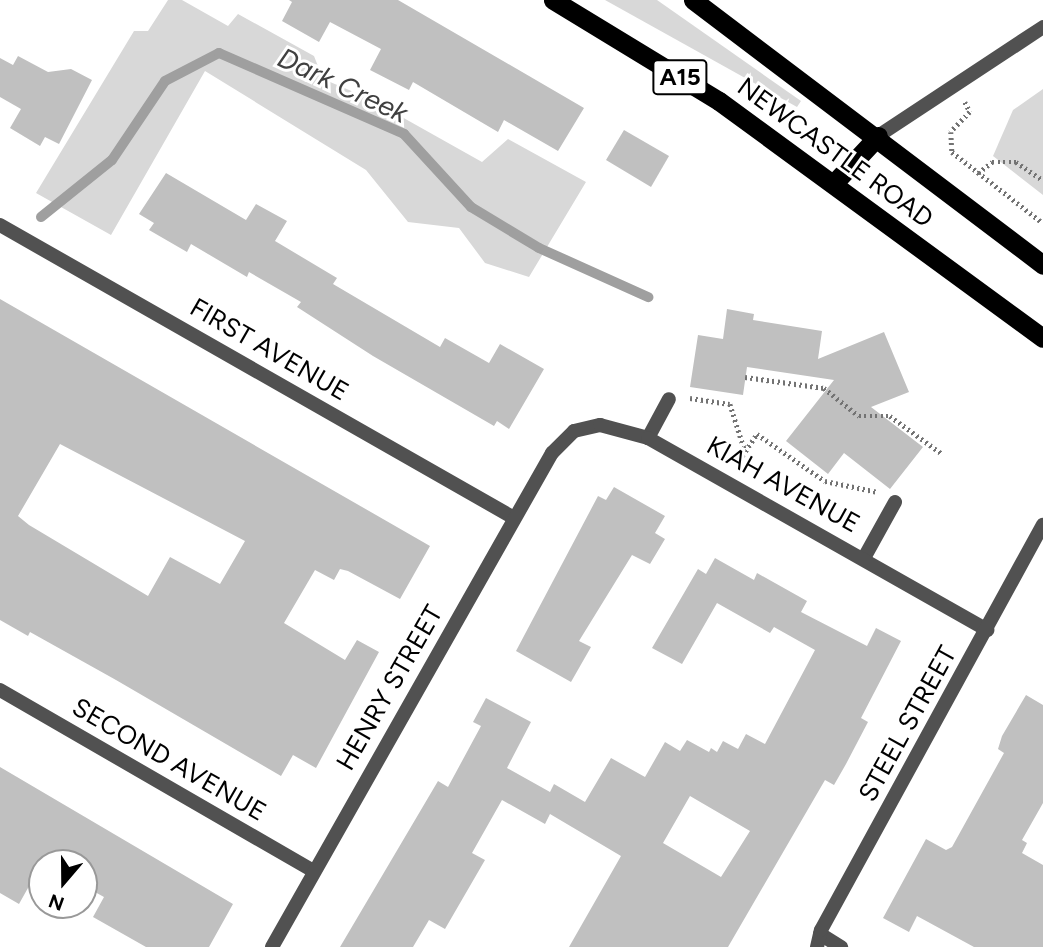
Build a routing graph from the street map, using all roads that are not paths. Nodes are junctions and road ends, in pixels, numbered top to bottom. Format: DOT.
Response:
graph roads {
  1 [pos="554,0"];
  2 [pos="693,0"];
  3 [pos="1043,27"];
  4 [pos="878,136"];
  5 [pos="835,182"];
  6 [pos="0,225"];
  7 [pos="1043,265"];
  8 [pos="1043,338"];
  9 [pos="669,399"];
  10 [pos="648,438"];
  11 [pos="552,453"];
  12 [pos="895,502"];
  13 [pos="514,518"];
  14 [pos="1043,524"];
  15 [pos="864,558"];
  16 [pos="987,630"];
  17 [pos="0,690"];
  18 [pos="314,871"];
  19 [pos="818,941"];
  20 [pos="272,947"];
  21 [pos="842,947"];
  1 -- 5 [label="highway, NEWCASTLE ROAD / A15"];
  2 -- 4 [label="highway, NEWCASTLE ROAD / A15"];
  3 -- 4 [label="street"];
  4 -- 5 [label="highway"];
  4 -- 7 [label="highway, NEWCASTLE ROAD / A15"];
  5 -- 8 [label="highway, NEWCASTLE ROAD / A15"];
  6 -- 13 [label="street, FIRST AVENUE"];
  9 -- 10 [label="street"];
  10 -- 11 [label="street, KIAH AVENUE"];
  10 -- 15 [label="street, KIAH AVENUE"];
  11 -- 13 [label="street, HENRY STREET"];
  12 -- 15 [label="street"];
  13 -- 18 [label="street, HENRY STREET"];
  14 -- 16 [label="street, STEEL STREET"];
  15 -- 16 [label="street, KIAH AVENUE"];
  16 -- 19 [label="street, STEEL STREET"];
  17 -- 18 [label="street, SECOND AVENUE"];
  18 -- 20 [label="street, HENRY STREET"];
  19 -- 21 [label="street"];
}
